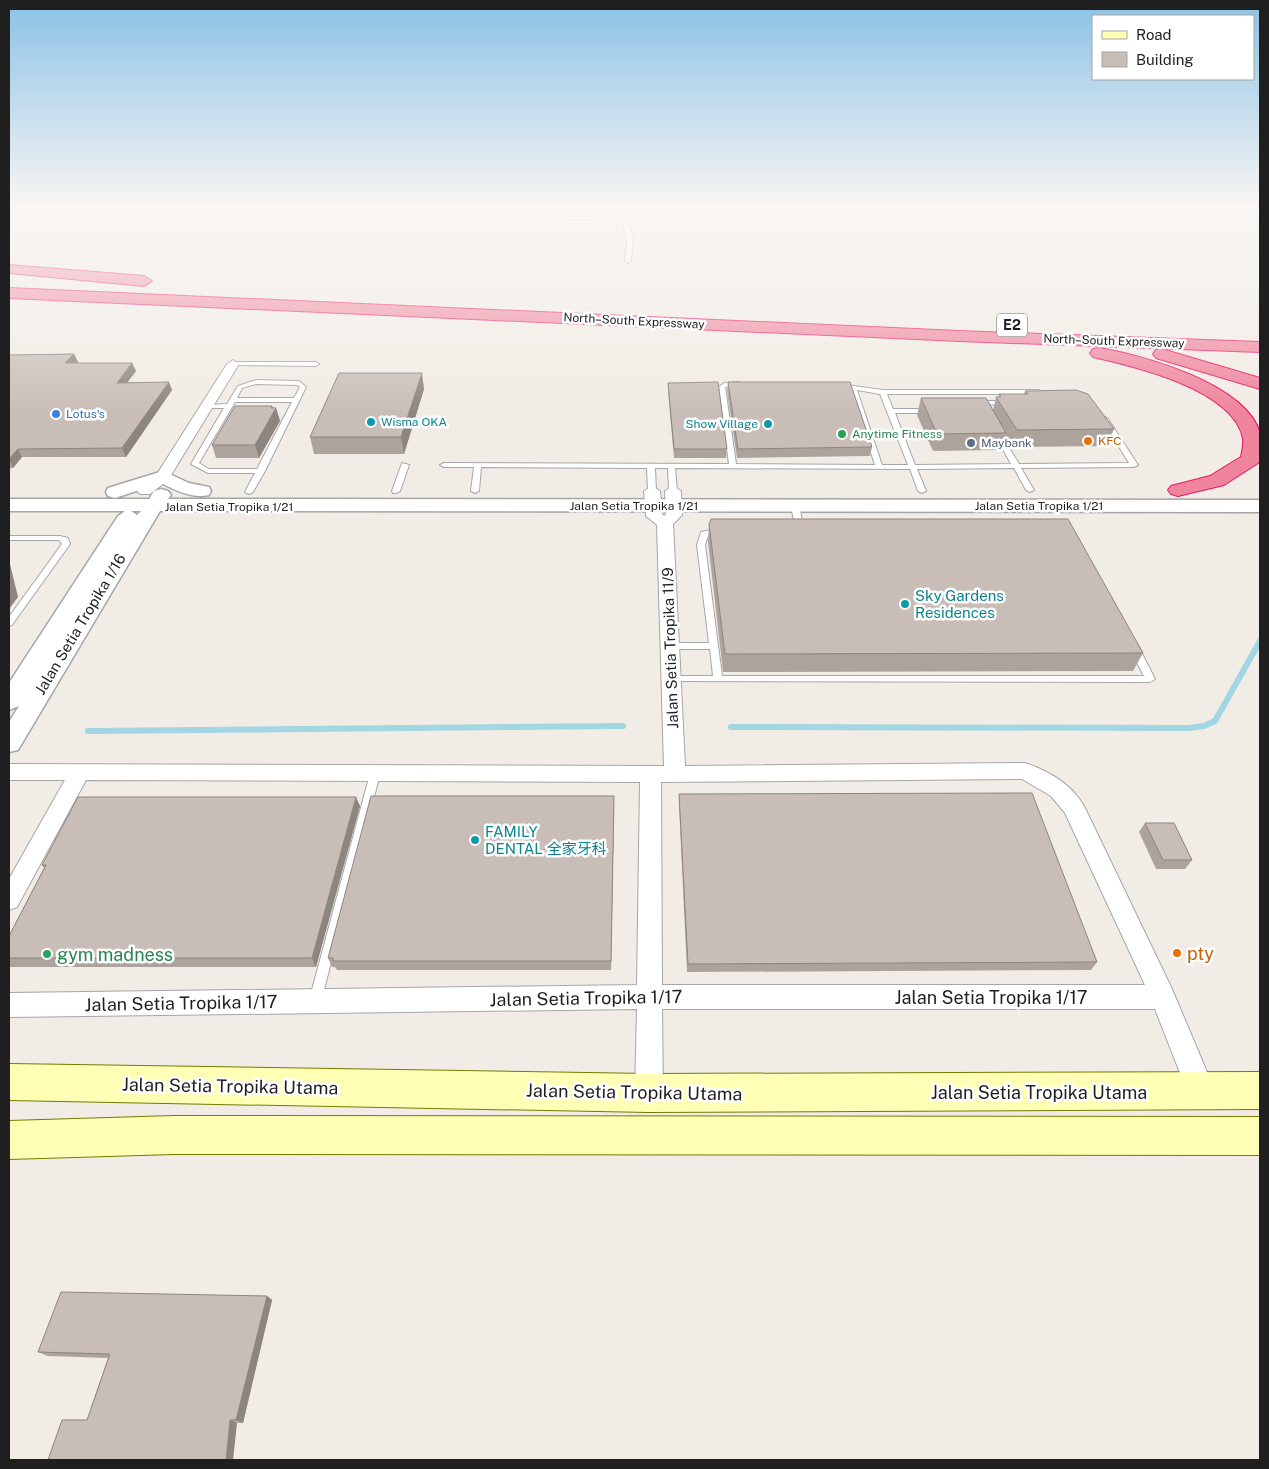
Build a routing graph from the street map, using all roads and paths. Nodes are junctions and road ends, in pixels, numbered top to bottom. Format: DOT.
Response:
graph roads {
  1 [pos="84,276"];
  2 [pos="9,282"];
  3 [pos="158,282"];
  4 [pos="253,289"];
  5 [pos="9,293"];
  6 [pos="342,296"];
  7 [pos="118,298"];
  8 [pos="9,299"];
  9 [pos="766,328"];
  10 [pos="959,336"];
  11 [pos="1260,336"];
  12 [pos="1260,347"];
  13 [pos="233,364"];
  14 [pos="316,364"];
  15 [pos="750,384"];
  16 [pos="1260,384"];
  17 [pos="827,386"];
  18 [pos="852,387"];
  19 [pos="883,392"];
  20 [pos="973,392"];
  21 [pos="1044,392"];
  22 [pos="297,400"];
  23 [pos="979,402"];
  24 [pos="1019,402"];
  25 [pos="231,403"];
  26 [pos="207,406"];
  27 [pos="890,411"];
  28 [pos="937,411"];
  29 [pos="974,411"];
  30 [pos="1102,416"];
  31 [pos="1098,425"];
  32 [pos="993,427"];
  33 [pos="1114,430"];
  34 [pos="405,465"];
  35 [pos="444,465"];
  36 [pos="478,465"];
  37 [pos="651,466"];
  38 [pos="671,466"];
  39 [pos="733,467"];
  40 [pos="879,467"];
  41 [pos="913,467"];
  42 [pos="1016,467"];
  43 [pos="261,472"];
  44 [pos="1030,490"];
  45 [pos="1178,490"];
  46 [pos="9,491"];
  47 [pos="396,491"];
  48 [pos="475,491"];
  49 [pos="922,491"];
  50 [pos="249,492"];
  51 [pos="152,495"];
  52 [pos="200,499"];
  53 [pos="653,499"];
  54 [pos="9,505"];
  55 [pos="795,506"];
  56 [pos="1260,506"];
  57 [pos="97,507"];
  58 [pos="671,507"];
  59 [pos="734,530"];
  60 [pos="800,530"];
  61 [pos="126,532"];
  62 [pos="9,538"];
  63 [pos="9,623"];
  64 [pos="1131,641"];
  65 [pos="670,646"];
  66 [pos="714,646"];
  67 [pos="718,678"];
  68 [pos="672,679"];
  69 [pos="9,702"];
  70 [pos="9,743"];
  71 [pos="9,772"];
  72 [pos="675,773"];
  73 [pos="79,774"];
  74 [pos="375,774"];
  75 [pos="651,774"];
  76 [pos="9,900"];
  77 [pos="649,997"];
  78 [pos="1163,998"];
  79 [pos="315,1001"];
  80 [pos="9,1005"];
  81 [pos="9,1082"];
  82 [pos="1201,1091"];
  83 [pos="1260,1091"];
  84 [pos="649,1093"];
  85 [pos="736,1093"];
  86 [pos="1260,1136"];
  87 [pos="738,1137"];
  88 [pos="9,1140"];
  1 -- 3 [label="highway"];
  2 -- 6 [label="highway, North–South Expressway / E2"];
  4 -- 6 [label="highway"];
  5 -- 7 [label="highway, North–South Expressway / E2"];
  6 -- 11 [label="highway, North–South Expressway / E2"];
  7 -- 8 [label="highway"];
  7 -- 9 [label="highway, North–South Expressway / E2"];
  9 -- 10 [label="highway, North–South Expressway / E2"];
  9 -- 45 [label="highway"];
  10 -- 12 [label="highway, North–South Expressway / E2"];
  10 -- 16 [label="highway"];
  13 -- 14 [label="lane"];
  13 -- 26 [label="street"];
  15 -- 39 [label="lane"];
  17 -- 18 [label="lane"];
  18 -- 19 [label="lane"];
  18 -- 40 [label="lane"];
  19 -- 20 [label="lane"];
  19 -- 27 [label="lane"];
  20 -- 21 [label="lane"];
  20 -- 23 [label="lane"];
  22 -- 25 [label="lane"];
  22 -- 25 [label="lane"];
  22 -- 43 [label="lane"];
  23 -- 24 [label="lane"];
  23 -- 29 [label="lane"];
  25 -- 26 [label="lane"];
  25 -- 43 [label="lane"];
  26 -- 51 [label="street"];
  27 -- 28 [label="lane"];
  27 -- 41 [label="lane"];
  30 -- 33 [label="lane"];
  31 -- 33 [label="lane"];
  32 -- 42 [label="lane"];
  33 -- 42 [label="lane"];
  34 -- 47 [label="lane"];
  35 -- 36 [label="lane"];
  36 -- 37 [label="lane"];
  36 -- 48 [label="lane"];
  37 -- 38 [label="lane"];
  37 -- 53 [label="lane"];
  38 -- 39 [label="lane"];
  38 -- 58 [label="lane"];
  39 -- 40 [label="lane"];
  40 -- 41 [label="lane"];
  41 -- 42 [label="lane"];
  41 -- 49 [label="lane"];
  42 -- 44 [label="lane"];
  43 -- 50 [label="lane"];
  44 -- 45 [label="street, Jalan Setia Tropika 1/21"];
  44 -- 49 [label="street, Jalan Setia Tropika 1/21"];
  46 -- 51 [label="street, Jalan Setia Tropika 1/21"];
  47 -- 48 [label="street, Jalan Setia Tropika 1/21"];
  47 -- 50 [label="street, Jalan Setia Tropika 1/21"];
  48 -- 53 [label="street, Jalan Setia Tropika 1/21"];
  49 -- 58 [label="street, Jalan Setia Tropika 1/21"];
  50 -- 52 [label="street, Jalan Setia Tropika 1/21"];
  51 -- 52 [label="street, Jalan Setia Tropika 1/21"];
  51 -- 52 [label="street"];
  51 -- 57 [label="street, Jalan Setia Tropika 1/21"];
  51 -- 61 [label="street, Jalan Setia Tropika 1/16"];
  52 -- 53 [label="street, Jalan Setia Tropika 1/21"];
  52 -- 61 [label="street"];
  53 -- 58 [label="street, Jalan Setia Tropika 1/21"];
  54 -- 57 [label="street, Jalan Setia Tropika 1/21"];
  55 -- 56 [label="street, Jalan Setia Tropika 1/21"];
  55 -- 58 [label="street, Jalan Setia Tropika 1/21"];
  55 -- 60 [label="lane"];
  57 -- 61 [label="street"];
  58 -- 65 [label="street, Jalan Setia Tropika 11/9"];
  59 -- 66 [label="lane"];
  61 -- 69 [label="street, Jalan Setia Tropika 1/16"];
  61 -- 70 [label="street, Jalan Setia Tropika 1/16"];
  62 -- 63 [label="lane"];
  64 -- 67 [label="lane"];
  65 -- 66 [label="lane"];
  65 -- 68 [label="street, Jalan Setia Tropika 11/9"];
  66 -- 67 [label="lane"];
  67 -- 68 [label="lane"];
  68 -- 72 [label="street, Jalan Setia Tropika 11/9"];
  71 -- 73 [label="street"];
  72 -- 75 [label="street"];
  72 -- 78 [label="street"];
  73 -- 74 [label="street"];
  73 -- 76 [label="street"];
  74 -- 75 [label="street"];
  74 -- 79 [label="lane"];
  75 -- 77 [label="street"];
  77 -- 78 [label="street, Jalan Setia Tropika 1/17"];
  77 -- 79 [label="street, Jalan Setia Tropika 1/17"];
  77 -- 84 [label="street"];
  78 -- 82 [label="street"];
  79 -- 80 [label="street, Jalan Setia Tropika 1/17"];
  81 -- 84 [label="main road, Jalan Setia Tropika Utama"];
  82 -- 83 [label="main road, Jalan Setia Tropika Utama"];
  82 -- 85 [label="main road, Jalan Setia Tropika Utama"];
  84 -- 85 [label="main road, Jalan Setia Tropika Utama"];
  85 -- 87 [label="main road"];
  86 -- 87 [label="main road"];
  87 -- 88 [label="main road"];
}
